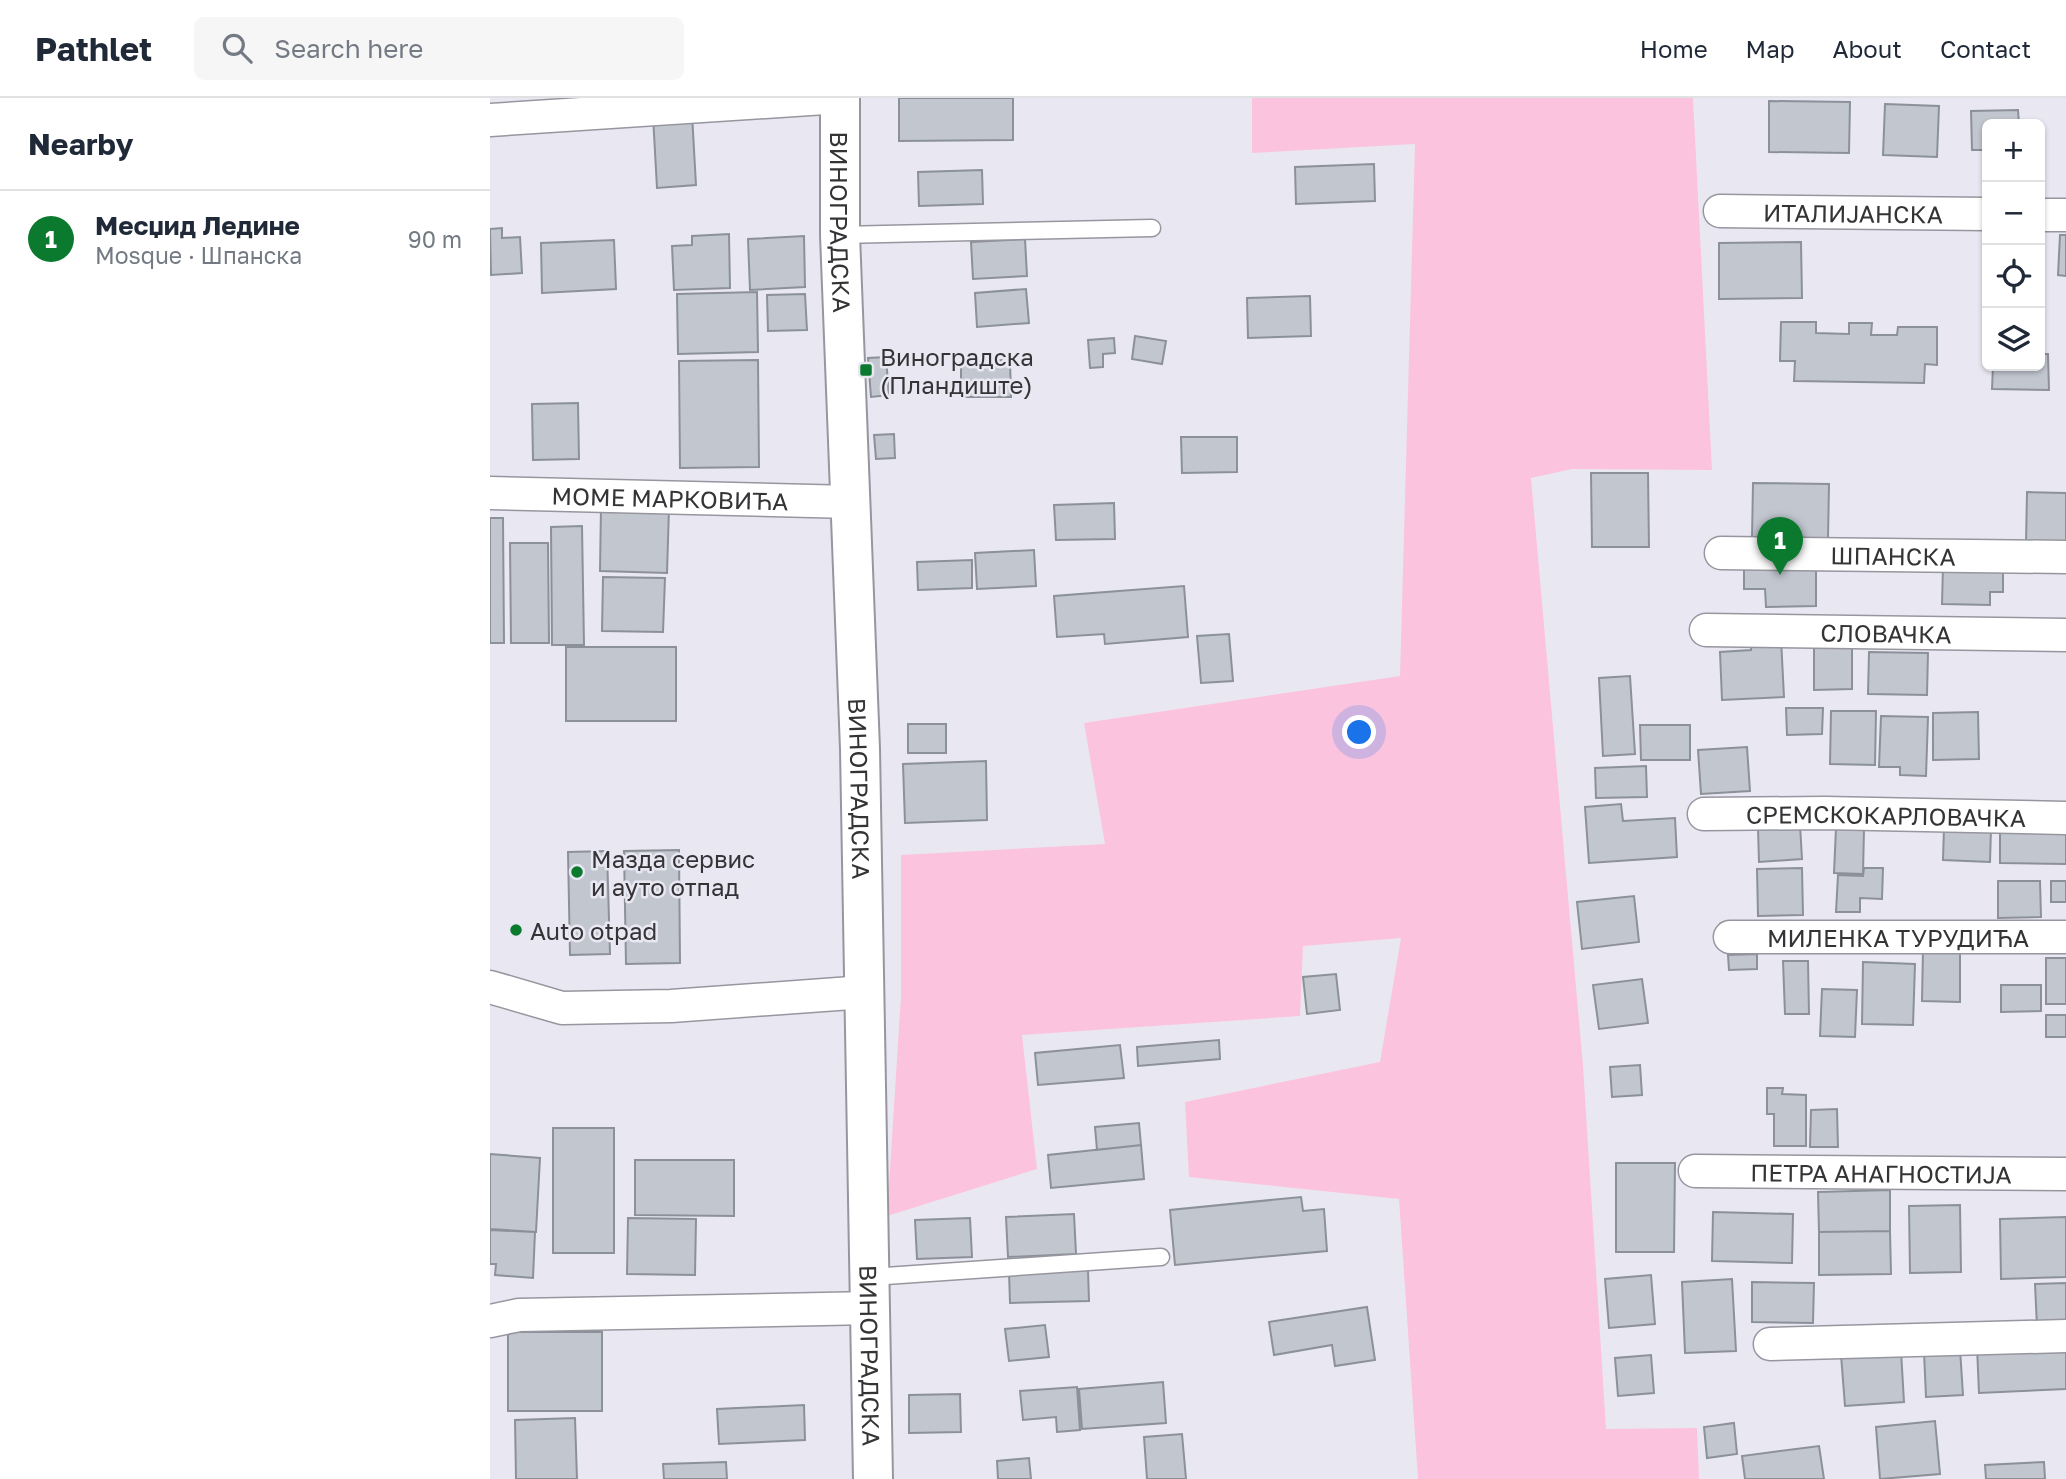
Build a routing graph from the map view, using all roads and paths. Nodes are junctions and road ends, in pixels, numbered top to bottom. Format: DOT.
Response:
graph roads {
  1 [pos="825,98"];
  2 [pos="840,98"];
  3 [pos="490,120"];
  4 [pos="1720,211"];
  5 [pos="1982,214"];
  6 [pos="2045,215"];
  7 [pos="2066,215"];
  8 [pos="1152,228"];
  9 [pos="839,234"];
  10 [pos="490,493"];
  11 [pos="851,502"];
  12 [pos="1721,553"];
  13 [pos="2066,558"];
  14 [pos="1706,630"];
  15 [pos="2066,635"];
  16 [pos="1704,814"];
  17 [pos="2066,818"];
  18 [pos="1730,937"];
  19 [pos="2066,937"];
  20 [pos="490,987"];
  21 [pos="865,992"];
  22 [pos="1695,1171"];
  23 [pos="2066,1174"];
  24 [pos="1161,1257"];
  25 [pos="871,1292"];
  26 [pos="490,1321"];
  27 [pos="2066,1335"];
  28 [pos="1769,1344"];
  29 [pos="873,1479"];
  1 -- 3 [label="street"];
  2 -- 9 [label="street, ВИНОГРАДСКА"];
  4 -- 5 [label="street, ИТАЛИЈАНСКА"];
  6 -- 7 [label="street"];
  8 -- 9 [label="lane"];
  9 -- 11 [label="street, ВИНОГРАДСКА"];
  10 -- 11 [label="street, МОМЕ МАРКОВИЋА"];
  11 -- 21 [label="street, ВИНОГРАДСКА"];
  12 -- 13 [label="street, ШПАНСКА"];
  14 -- 15 [label="street, СЛОВАЧКА"];
  16 -- 17 [label="street, СРЕМСКОКАРЛОВАЧКА"];
  18 -- 19 [label="street, МИЛЕНКА ТУРУДИЋА"];
  20 -- 21 [label="street"];
  21 -- 25 [label="street, ВИНОГРАДСКА"];
  22 -- 23 [label="street, ПЕТРА АНАГНОСТИЈА"];
  24 -- 25 [label="lane"];
  25 -- 26 [label="street"];
  25 -- 29 [label="street, ВИНОГРАДСКА"];
  27 -- 28 [label="street"];
}
